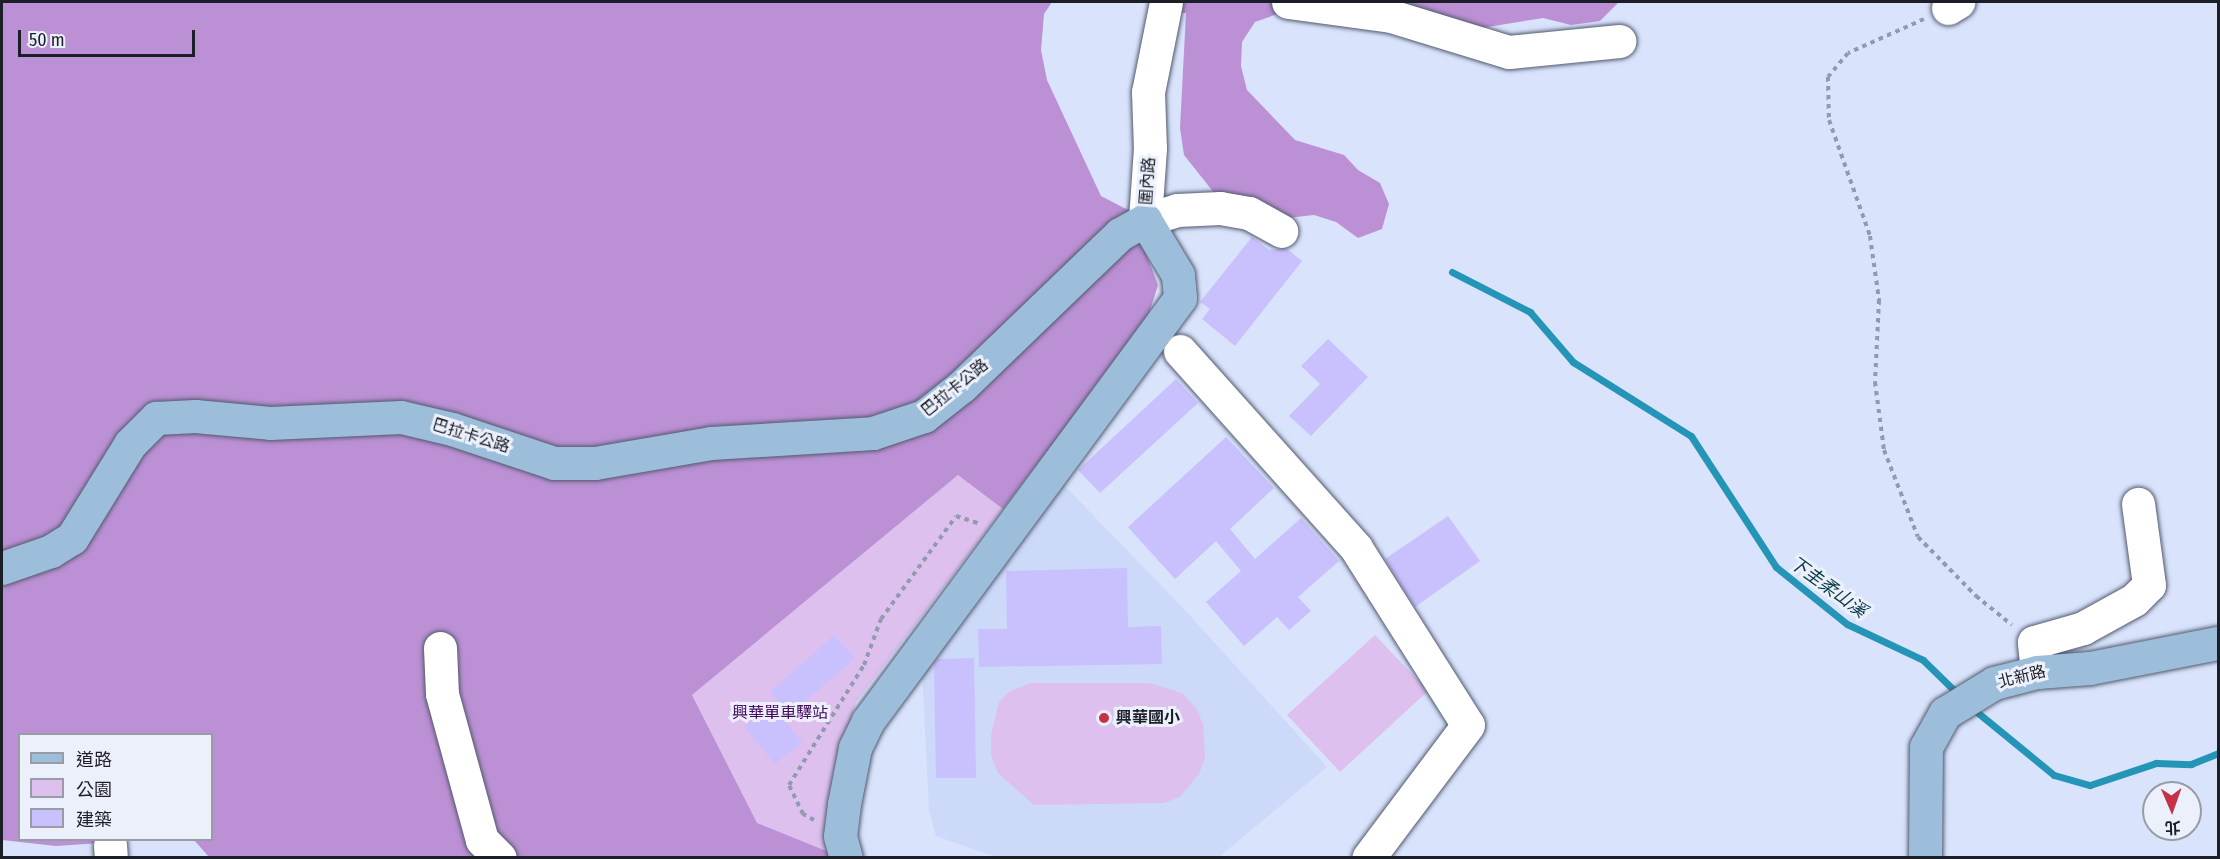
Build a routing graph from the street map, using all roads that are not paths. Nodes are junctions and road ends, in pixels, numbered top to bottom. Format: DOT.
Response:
graph roads {
  1 [pos="1166,2"];
  2 [pos="1288,2"];
  3 [pos="1619,41"];
  4 [pos="1145,220"];
  5 [pos="1281,231"];
  6 [pos="1180,351"];
  7 [pos="2138,504"];
  8 [pos="2,568"];
  9 [pos="2218,643"];
  10 [pos="440,648"];
  11 [pos="2035,657"];
  12 [pos="500,858"];
  13 [pos="846,858"];
  14 [pos="1368,858"];
  15 [pos="1925,858"];
  1 -- 4 [label="street, 圍內路"];
  2 -- 3 [label="street"];
  4 -- 5 [label="street, 圍內路"];
  4 -- 8 [label="main road, 巴拉卡公路"];
  4 -- 13 [label="main road"];
  6 -- 14 [label="street"];
  7 -- 11 [label="street"];
  9 -- 11 [label="main road, 北新路"];
  10 -- 12 [label="street"];
  11 -- 15 [label="main road, 北新路"];
}
